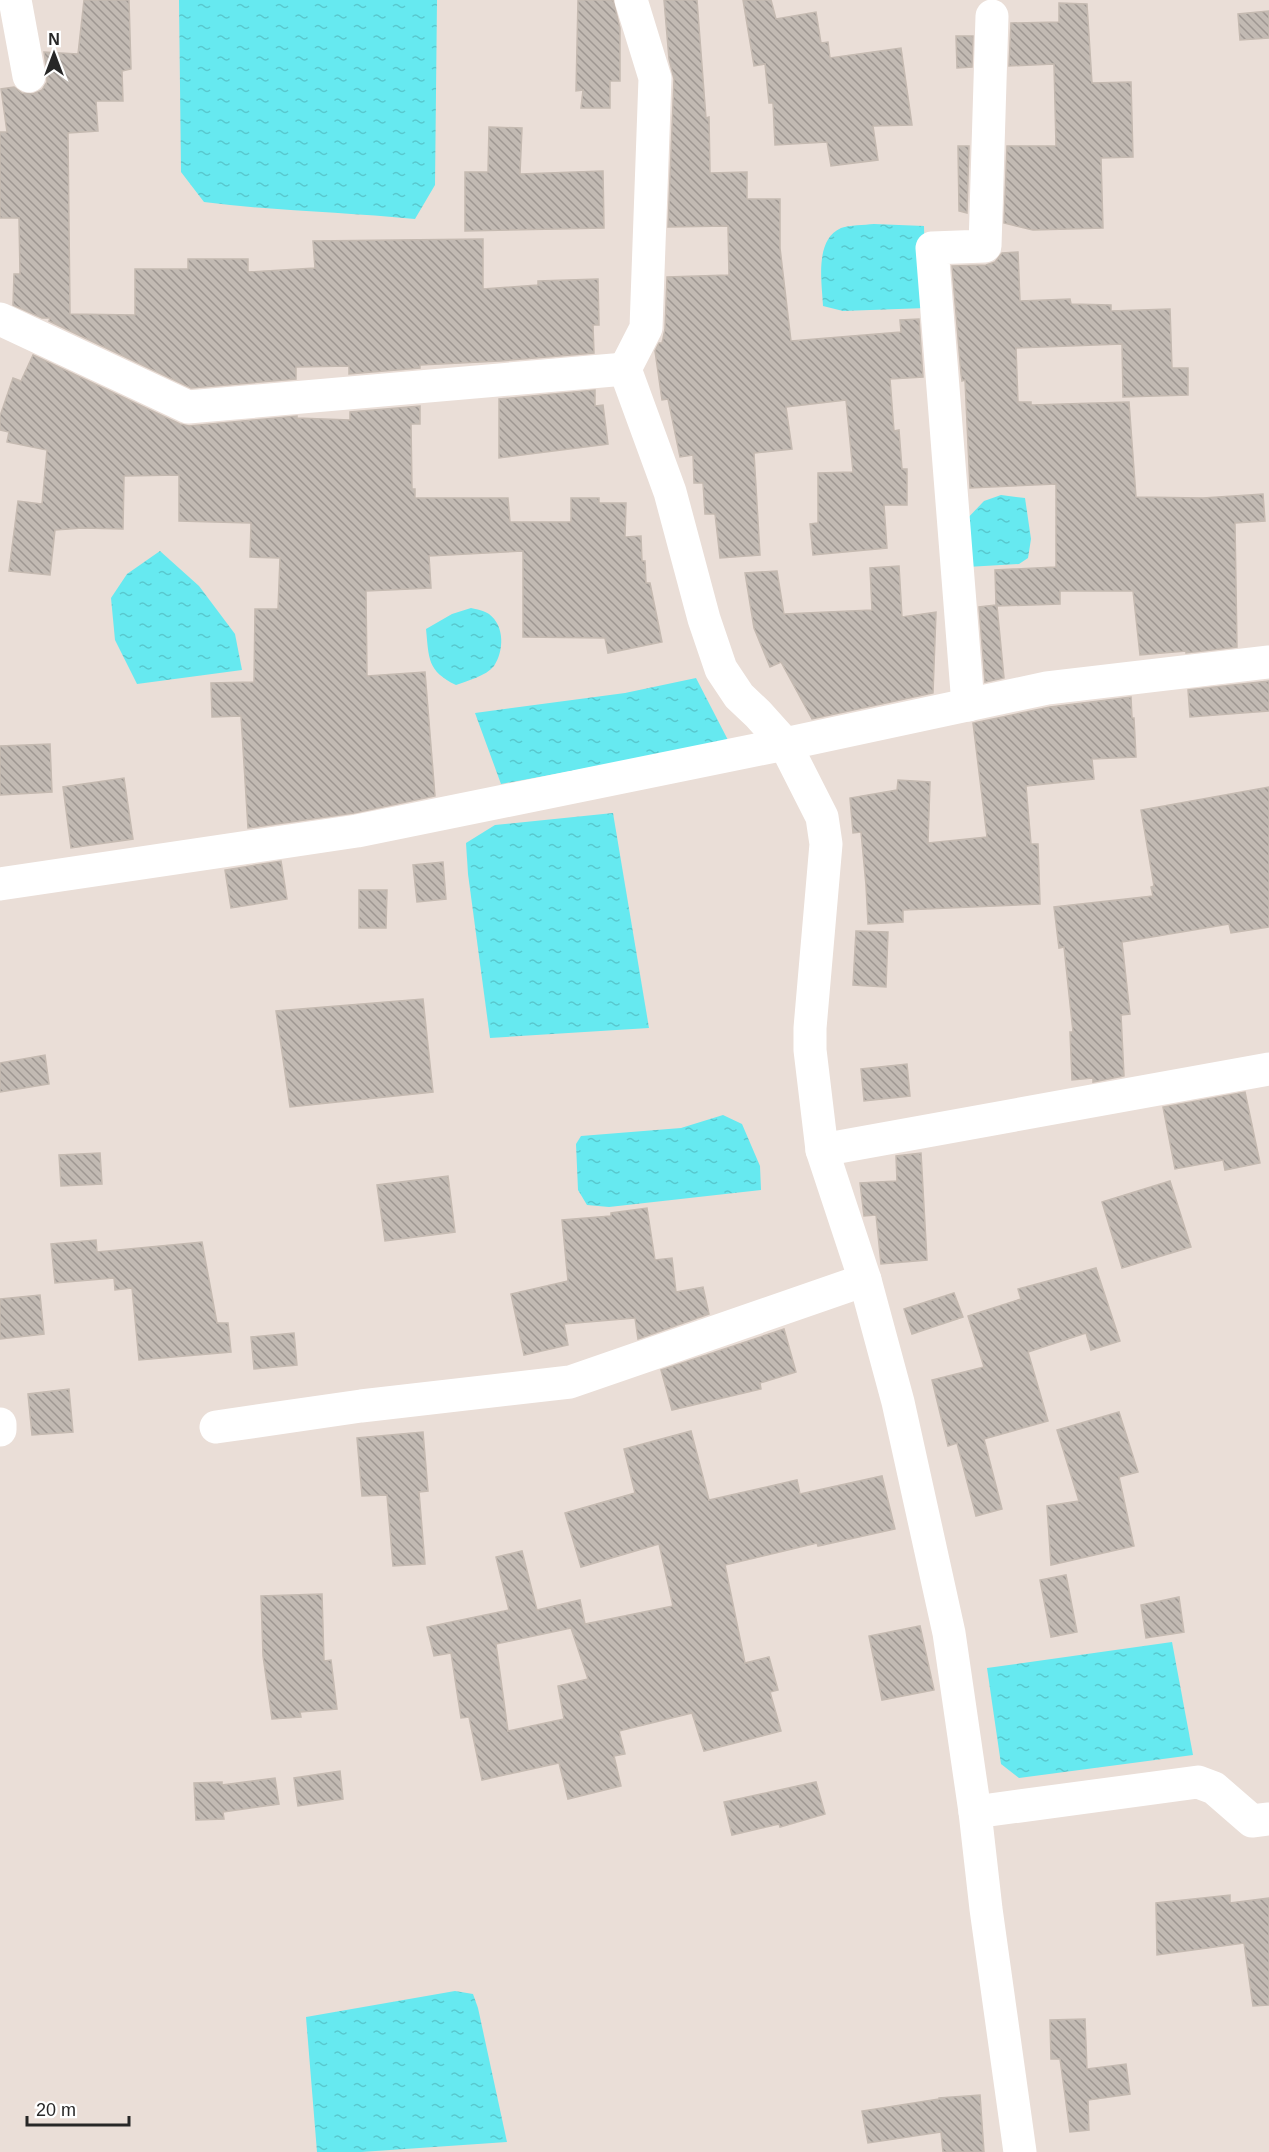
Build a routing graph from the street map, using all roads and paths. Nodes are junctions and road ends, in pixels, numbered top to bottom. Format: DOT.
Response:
graph roads {
  1 [pos="15,0"];
  2 [pos="631,0"];
  3 [pos="992,16"];
  4 [pos="29,76"];
  5 [pos="0,319"];
  6 [pos="625,369"];
  7 [pos="1269,662"];
  8 [pos="968,705"];
  9 [pos="785,744"];
  10 [pos="0,884"];
  11 [pos="1269,1069"];
  12 [pos="822,1150"];
  13 [pos="866,1280"];
  14 [pos="0,1424"];
  15 [pos="216,1427"];
  16 [pos="0,1430"];
  17 [pos="975,1812"];
  18 [pos="1269,1819"];
  19 [pos="1020,2152"];
  1 -- 4 [label="street"];
  2 -- 6 [label="street"];
  3 -- 8 [label="street"];
  5 -- 6 [label="street"];
  6 -- 9 [label="street"];
  7 -- 8 [label="street"];
  8 -- 9 [label="street"];
  9 -- 10 [label="street"];
  9 -- 12 [label="street"];
  11 -- 12 [label="street"];
  12 -- 13 [label="street"];
  13 -- 15 [label="street"];
  13 -- 17 [label="street"];
  14 -- 16 [label="street"];
  17 -- 18 [label="street"];
  17 -- 19 [label="street"];
}
